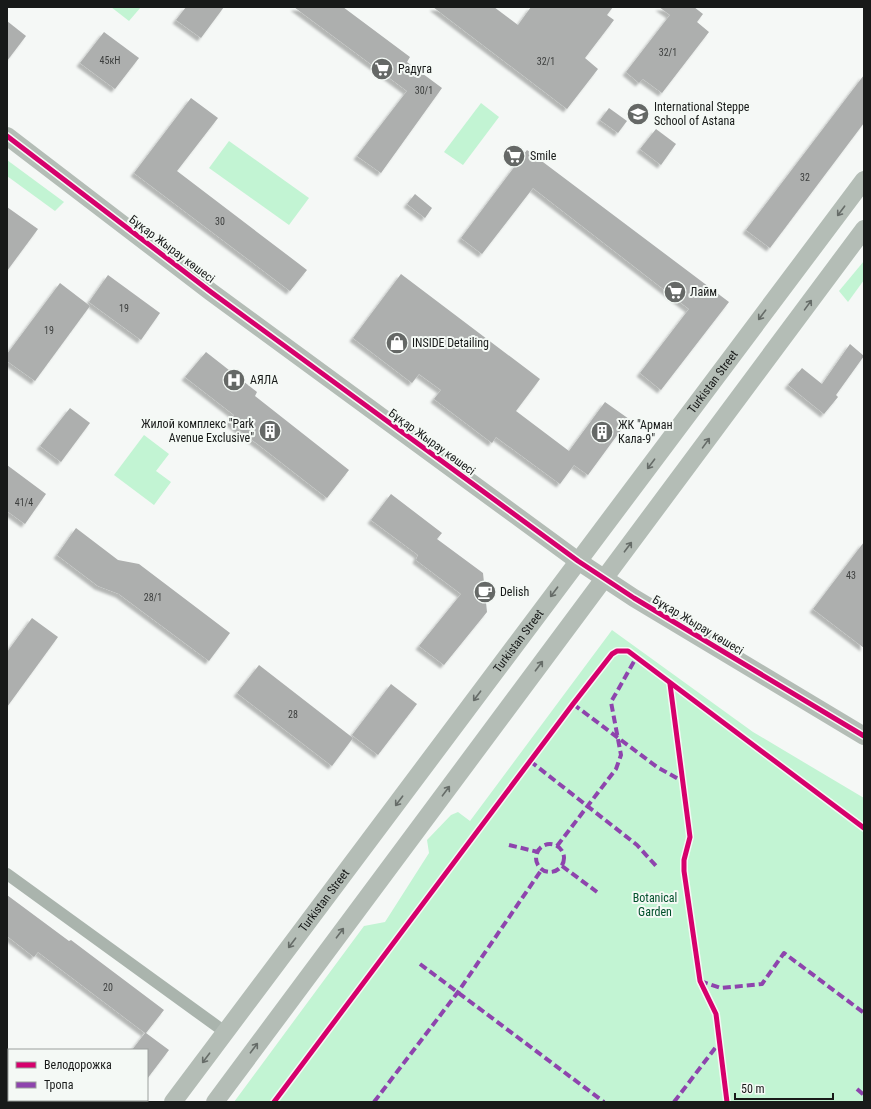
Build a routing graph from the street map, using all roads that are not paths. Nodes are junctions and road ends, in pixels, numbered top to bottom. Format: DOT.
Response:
graph roads {
  1 [pos="7,136"];
  2 [pos="864,180"];
  3 [pos="864,229"];
  4 [pos="578,561"];
  5 [pos="605,578"];
  6 [pos="864,736"];
  7 [pos="7,874"];
  8 [pos="225,1032"];
  9 [pos="173,1102"];
  10 [pos="214,1102"];
  1 -- 4 [label="main road, Бұқар Жырау көшесі"];
  2 -- 4 [label="main road, Turkistan Street, one-way"];
  5 -- 3 [label="main road, one-way"];
  4 -- 5 [label="main road, Бұқар Жырау көшесі"];
  4 -- 8 [label="main road, Turkistan Street, one-way"];
  5 -- 6 [label="main road, Бұқар Жырау көшесі"];
  10 -- 5 [label="main road, one-way"];
  7 -- 8 [label="street"];
  8 -- 9 [label="main road, Turkistan Street, one-way"];
}
